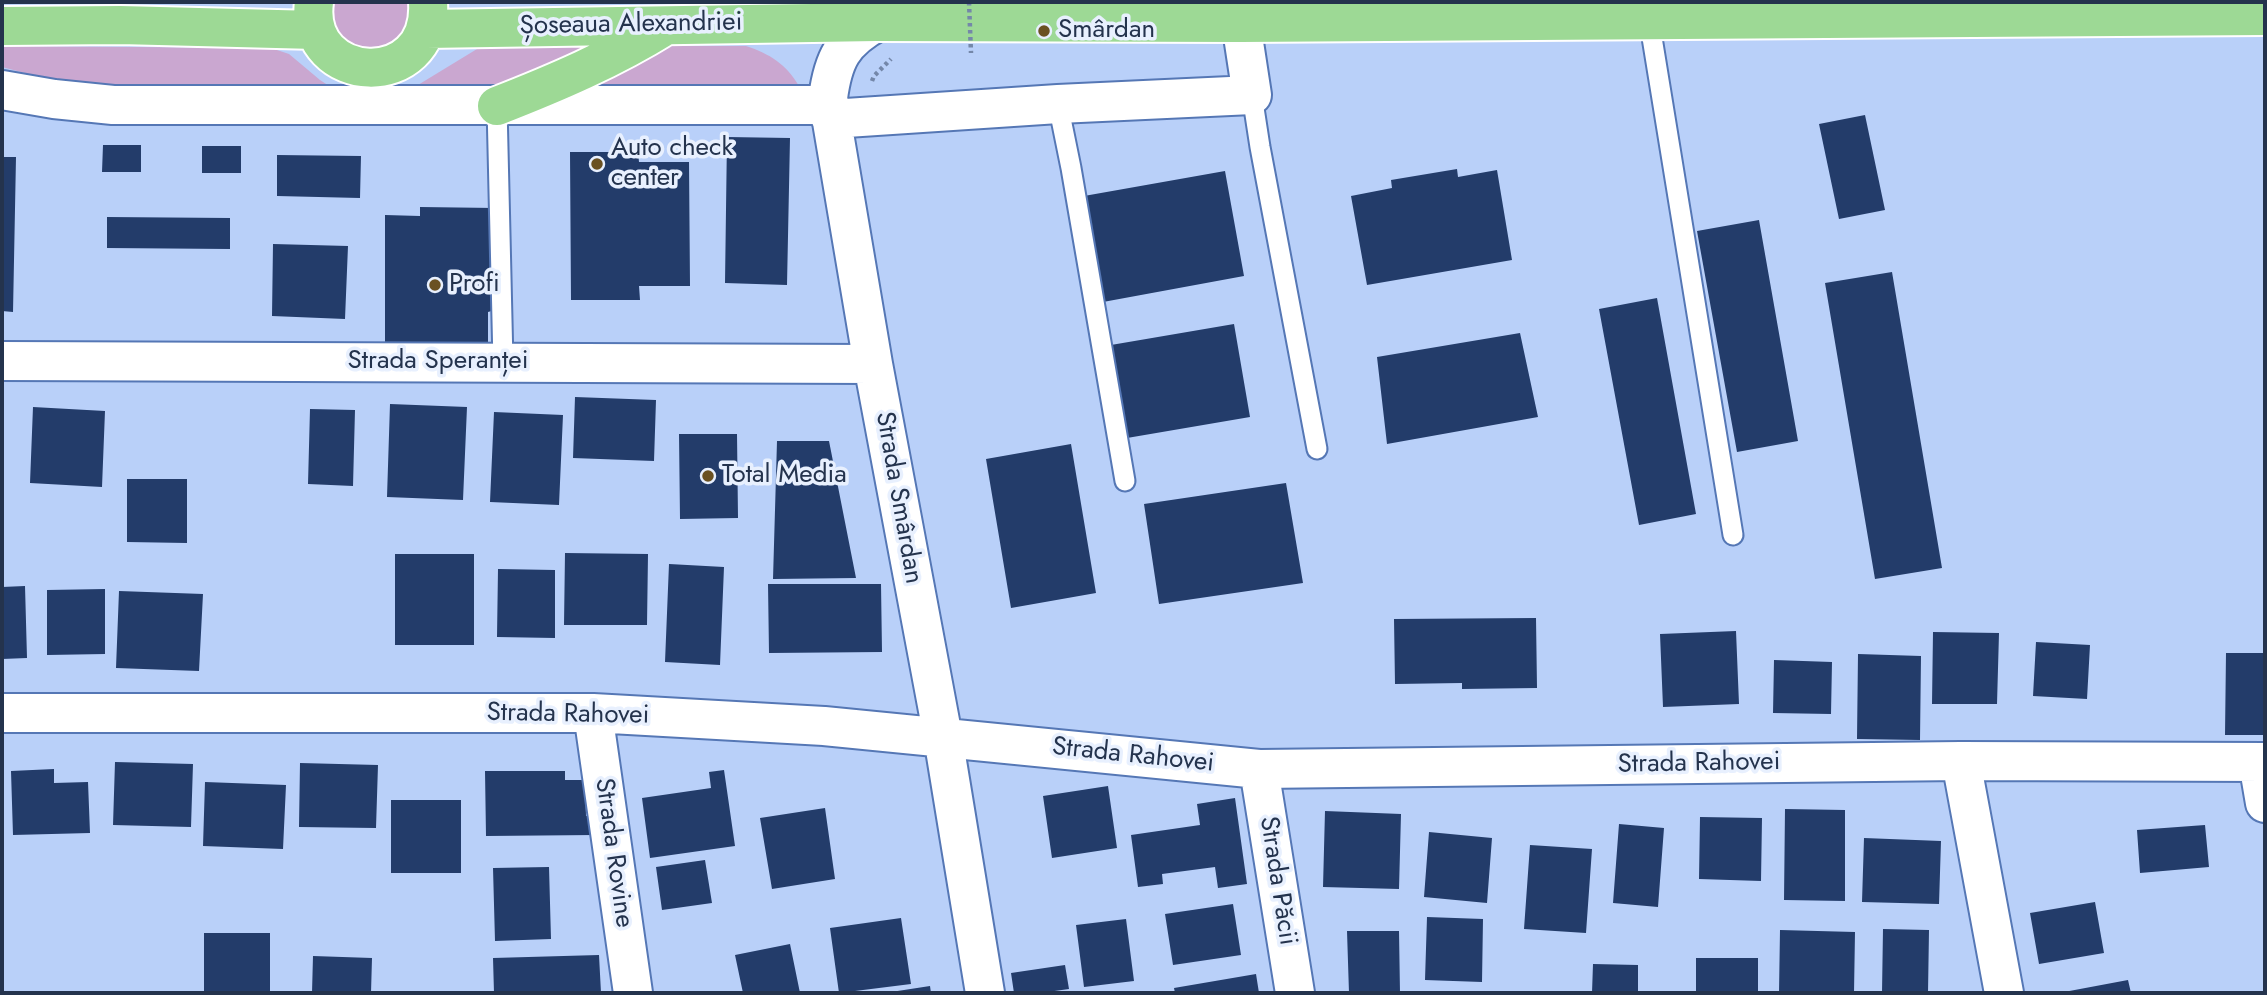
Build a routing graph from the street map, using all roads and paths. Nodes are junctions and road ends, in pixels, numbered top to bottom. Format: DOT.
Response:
graph roads {
  1 [pos="969,2"];
  2 [pos="427,15"];
  3 [pos="315,16"];
  4 [pos="2265,16"];
  5 [pos="1649,19"];
  6 [pos="877,22"];
  7 [pos="1241,23"];
  8 [pos="666,25"];
  9 [pos="2,26"];
  10 [pos="971,53"];
  11 [pos="2,90"];
  12 [pos="1252,95"];
  13 [pos="1058,104"];
  14 [pos="497,106"];
  15 [pos="829,107"];
  16 [pos="2,361"];
  17 [pos="503,363"];
  18 [pos="873,364"];
  19 [pos="1317,449"];
  20 [pos="1125,481"];
  21 [pos="1733,535"];
  22 [pos="2,713"];
  23 [pos="593,713"];
  24 [pos="943,737"];
  25 [pos="1961,761"];
  26 [pos="2262,762"];
  27 [pos="1259,769"];
  28 [pos="2265,803"];
  29 [pos="633,993"];
  30 [pos="985,993"];
  31 [pos="1296,993"];
  32 [pos="2004,993"];
  1 -- 10 [label="path, bridge"];
  2 -- 3 [label="main road"];
  2 -- 8 [label="main road, Șoseaua Alexandriei"];
  3 -- 9 [label="main road"];
  4 -- 5 [label="main road, Șoseaua Alexandriei"];
  5 -- 7 [label="main road, Șoseaua Alexandriei"];
  5 -- 21 [label="lane"];
  6 -- 7 [label="main road, Șoseaua Alexandriei"];
  6 -- 8 [label="main road, Șoseaua Alexandriei"];
  6 -- 15 [label="street, Strada Smârdan"];
  7 -- 12 [label="street"];
  8 -- 14 [label="main road"];
  11 -- 14 [label="street"];
  12 -- 13 [label="street"];
  12 -- 19 [label="lane"];
  13 -- 15 [label="street"];
  13 -- 20 [label="lane"];
  14 -- 15 [label="street"];
  14 -- 17 [label="lane"];
  15 -- 18 [label="street, Strada Smârdan"];
  16 -- 17 [label="street, Strada Speranței"];
  17 -- 18 [label="street, Strada Speranței"];
  18 -- 24 [label="street, Strada Smârdan"];
  22 -- 23 [label="street, Strada Rahovei"];
  23 -- 24 [label="street, Strada Rahovei"];
  23 -- 29 [label="street, Strada Rovine"];
  24 -- 27 [label="street, Strada Rahovei"];
  24 -- 30 [label="street, Strada Smârdan"];
  25 -- 26 [label="street, Strada Rahovei"];
  25 -- 27 [label="street, Strada Rahovei"];
  25 -- 32 [label="street"];
  26 -- 28 [label="street"];
  27 -- 31 [label="street, Strada Păcii"];
}
